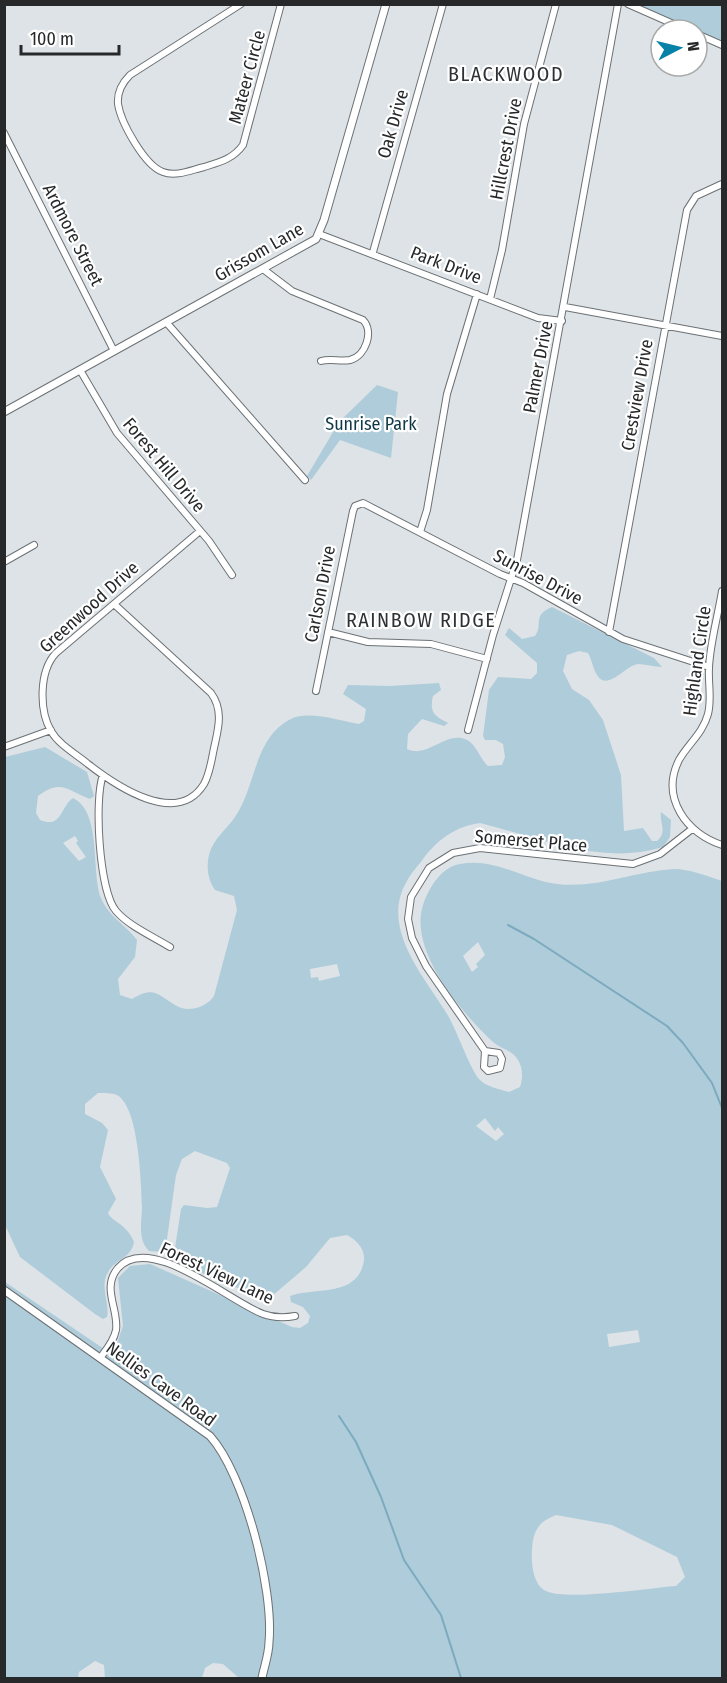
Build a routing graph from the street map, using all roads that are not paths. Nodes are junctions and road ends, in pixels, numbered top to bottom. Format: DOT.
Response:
graph roads {
  1 [pos="241,4"];
  2 [pos="281,4"];
  3 [pos="386,4"];
  4 [pos="443,4"];
  5 [pos="556,4"];
  6 [pos="618,4"];
  7 [pos="628,4"];
  8 [pos="660,18"];
  9 [pos="709,39"];
  10 [pos="723,45"];
  11 [pos="4,134"];
  12 [pos="723,184"];
  13 [pos="319,234"];
  14 [pos="373,252"];
  15 [pos="263,269"];
  16 [pos="477,294"];
  17 [pos="490,299"];
  18 [pos="565,307"];
  19 [pos="562,321"];
  20 [pos="166,322"];
  21 [pos="665,326"];
  22 [pos="723,336"];
  23 [pos="114,351"];
  24 [pos="321,361"];
  25 [pos="80,370"];
  26 [pos="4,412"];
  27 [pos="305,480"];
  28 [pos="357,504"];
  29 [pos="200,531"];
  30 [pos="420,532"];
  31 [pos="34,545"];
  32 [pos="4,562"];
  33 [pos="232,575"];
  34 [pos="512,579"];
  35 [pos="723,591"];
  36 [pos="114,604"];
  37 [pos="328,632"];
  38 [pos="609,632"];
  39 [pos="487,659"];
  40 [pos="709,667"];
  41 [pos="316,691"];
  42 [pos="51,730"];
  43 [pos="468,730"];
  44 [pos="4,747"];
  45 [pos="103,775"];
  46 [pos="692,829"];
  47 [pos="723,845"];
  48 [pos="170,947"];
  49 [pos="485,1051"];
  50 [pos="4,1290"];
  51 [pos="295,1316"];
  52 [pos="100,1358"];
  53 [pos="262,1678"];
  1 -- 2 [label="street, Mateer Circle"];
  3 -- 13 [label="street, Grissom Lane"];
  4 -- 14 [label="street, Oak Drive"];
  5 -- 17 [label="street, Hillcrest Drive"];
  6 -- 18 [label="street, Palmer Drive"];
  7 -- 8 [label="street"];
  9 -- 10 [label="street"];
  11 -- 23 [label="street, Ardmore Street"];
  12 -- 21 [label="street, Crestview Drive"];
  13 -- 14 [label="street, Park Drive"];
  13 -- 15 [label="street, Grissom Lane"];
  14 -- 16 [label="street, Park Drive"];
  15 -- 20 [label="street, Grissom Lane"];
  15 -- 24 [label="street"];
  16 -- 17 [label="street, Park Drive"];
  16 -- 30 [label="street"];
  17 -- 19 [label="street, Park Drive"];
  18 -- 19 [label="street, Palmer Drive"];
  18 -- 21 [label="street"];
  19 -- 34 [label="street, Palmer Drive"];
  20 -- 23 [label="street, Grissom Lane"];
  20 -- 27 [label="street"];
  21 -- 22 [label="street"];
  21 -- 38 [label="street, Crestview Drive"];
  23 -- 25 [label="street, Grissom Lane"];
  25 -- 26 [label="street, Grissom Lane"];
  25 -- 29 [label="street, Forest Hill Drive"];
  28 -- 30 [label="street, Sunrise Drive"];
  28 -- 37 [label="street, Carlson Drive"];
  29 -- 33 [label="street, Forest Hill Drive"];
  29 -- 36 [label="street, Greenwood Drive"];
  30 -- 34 [label="street, Sunrise Drive"];
  31 -- 32 [label="street"];
  34 -- 38 [label="street, Sunrise Drive"];
  34 -- 39 [label="street, Palmer Drive"];
  35 -- 40 [label="street, Highland Circle"];
  36 -- 42 [label="street, Greenwood Drive"];
  36 -- 45 [label="street"];
  37 -- 39 [label="street"];
  37 -- 41 [label="street, Carlson Drive"];
  38 -- 40 [label="street, Sunrise Drive"];
  39 -- 43 [label="street, Palmer Drive"];
  40 -- 46 [label="street, Highland Circle"];
  42 -- 44 [label="street"];
  42 -- 45 [label="street"];
  45 -- 48 [label="street"];
  46 -- 47 [label="street, Highland Circle"];
  46 -- 49 [label="street, Somerset Place"];
  50 -- 52 [label="street, Nellies Cave Road"];
  51 -- 52 [label="street, Forest View Lane"];
  52 -- 53 [label="street, Nellies Cave Road"];
}
